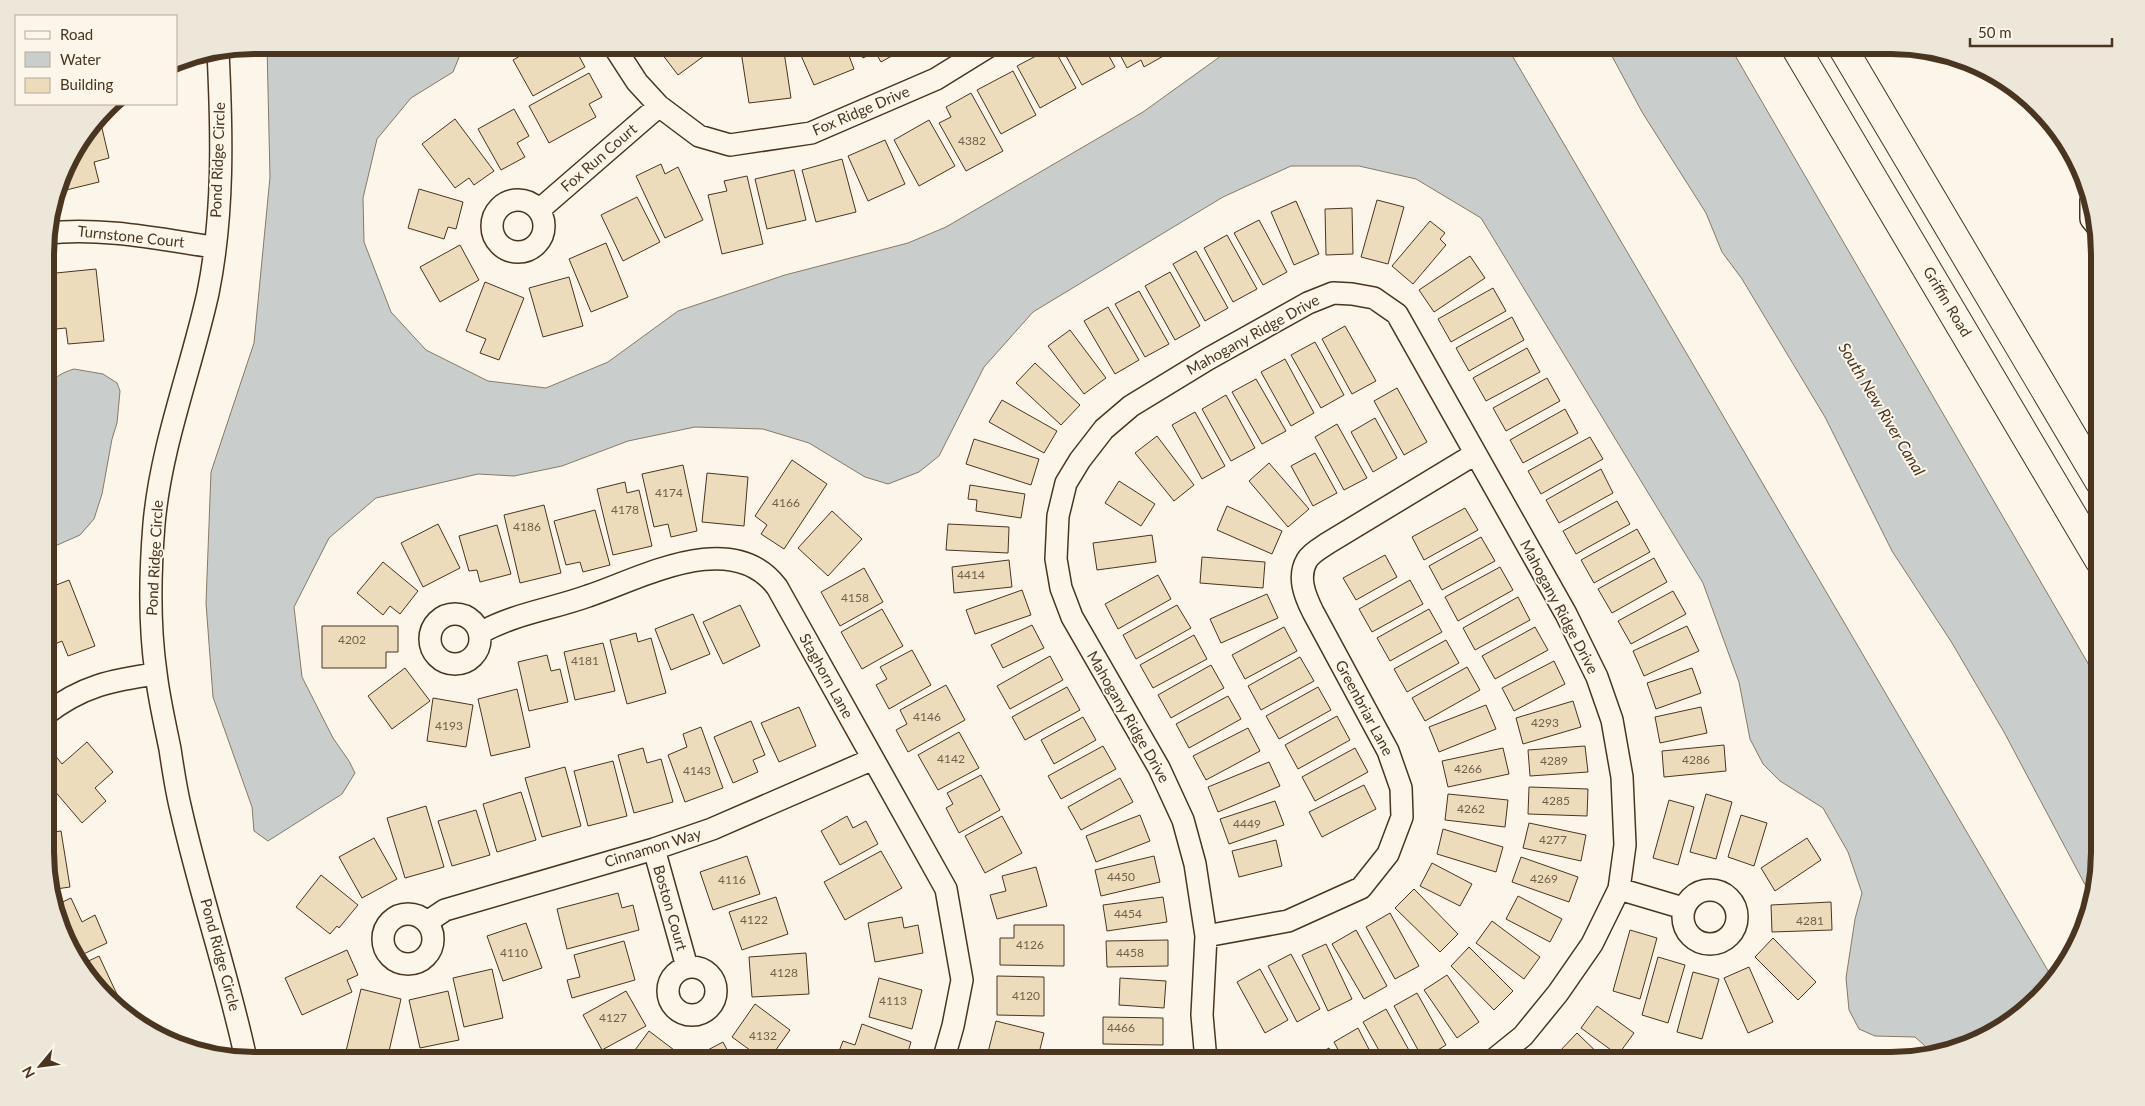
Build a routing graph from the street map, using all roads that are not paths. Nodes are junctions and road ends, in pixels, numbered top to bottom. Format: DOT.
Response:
graph roads {
  1 [pos="619,54"];
  2 [pos="976,54"];
  3 [pos="1799,54"];
  4 [pos="1846,54"];
  5 [pos="218,57"];
  6 [pos="659,106"];
  7 [pos="1912,164"];
  8 [pos="1878,185"];
  9 [pos="539,210"];
  10 [pos="55,233"];
  11 [pos="214,247"];
  12 [pos="1475,454"];
  13 [pos="2091,463"];
  14 [pos="2091,479"];
  15 [pos="2061,495"];
  16 [pos="2091,546"];
  17 [pos="480,633"];
  18 [pos="156,674"];
  19 [pos="54,709"];
  20 [pos="873,759"];
  21 [pos="654,849"];
  22 [pos="1619,889"];
  23 [pos="1683,908"];
  24 [pos="428,922"];
  25 [pos="1206,936"];
  26 [pos="686,967"];
  27 [pos="245,1052"];
  28 [pos="946,1052"];
  29 [pos="1205,1052"];
  30 [pos="1503,1052"];
  1 -- 6 [label="street, Fox Ridge Drive"];
  2 -- 6 [label="street, Fox Ridge Drive"];
  3 -- 8 [label="main road, Griffin Road"];
  4 -- 7 [label="main road"];
  5 -- 11 [label="street, Pond Ridge Circle"];
  6 -- 9 [label="street, Fox Run Court"];
  7 -- 8 [label="main road"];
  7 -- 13 [label="main road"];
  8 -- 15 [label="main road, Griffin Road"];
  10 -- 11 [label="street, Turnstone Court"];
  11 -- 18 [label="street, Pond Ridge Circle"];
  12 -- 22 [label="street, Mahogany Ridge Drive"];
  12 -- 25 [label="street, Greenbriar Lane"];
  12 -- 25 [label="street, Mahogany Ridge Drive"];
  14 -- 15 [label="main road"];
  15 -- 16 [label="main road, Griffin Road"];
  17 -- 20 [label="street, Staghorn Lane"];
  18 -- 19 [label="street"];
  18 -- 27 [label="street, Pond Ridge Circle"];
  20 -- 21 [label="street, Cinnamon Way"];
  20 -- 28 [label="street, Staghorn Lane"];
  21 -- 24 [label="street, Cinnamon Way"];
  21 -- 26 [label="street, Boston Court"];
  22 -- 23 [label="street"];
  22 -- 30 [label="street, Mahogany Ridge Drive"];
  25 -- 29 [label="street, Mahogany Ridge Drive"];
}
